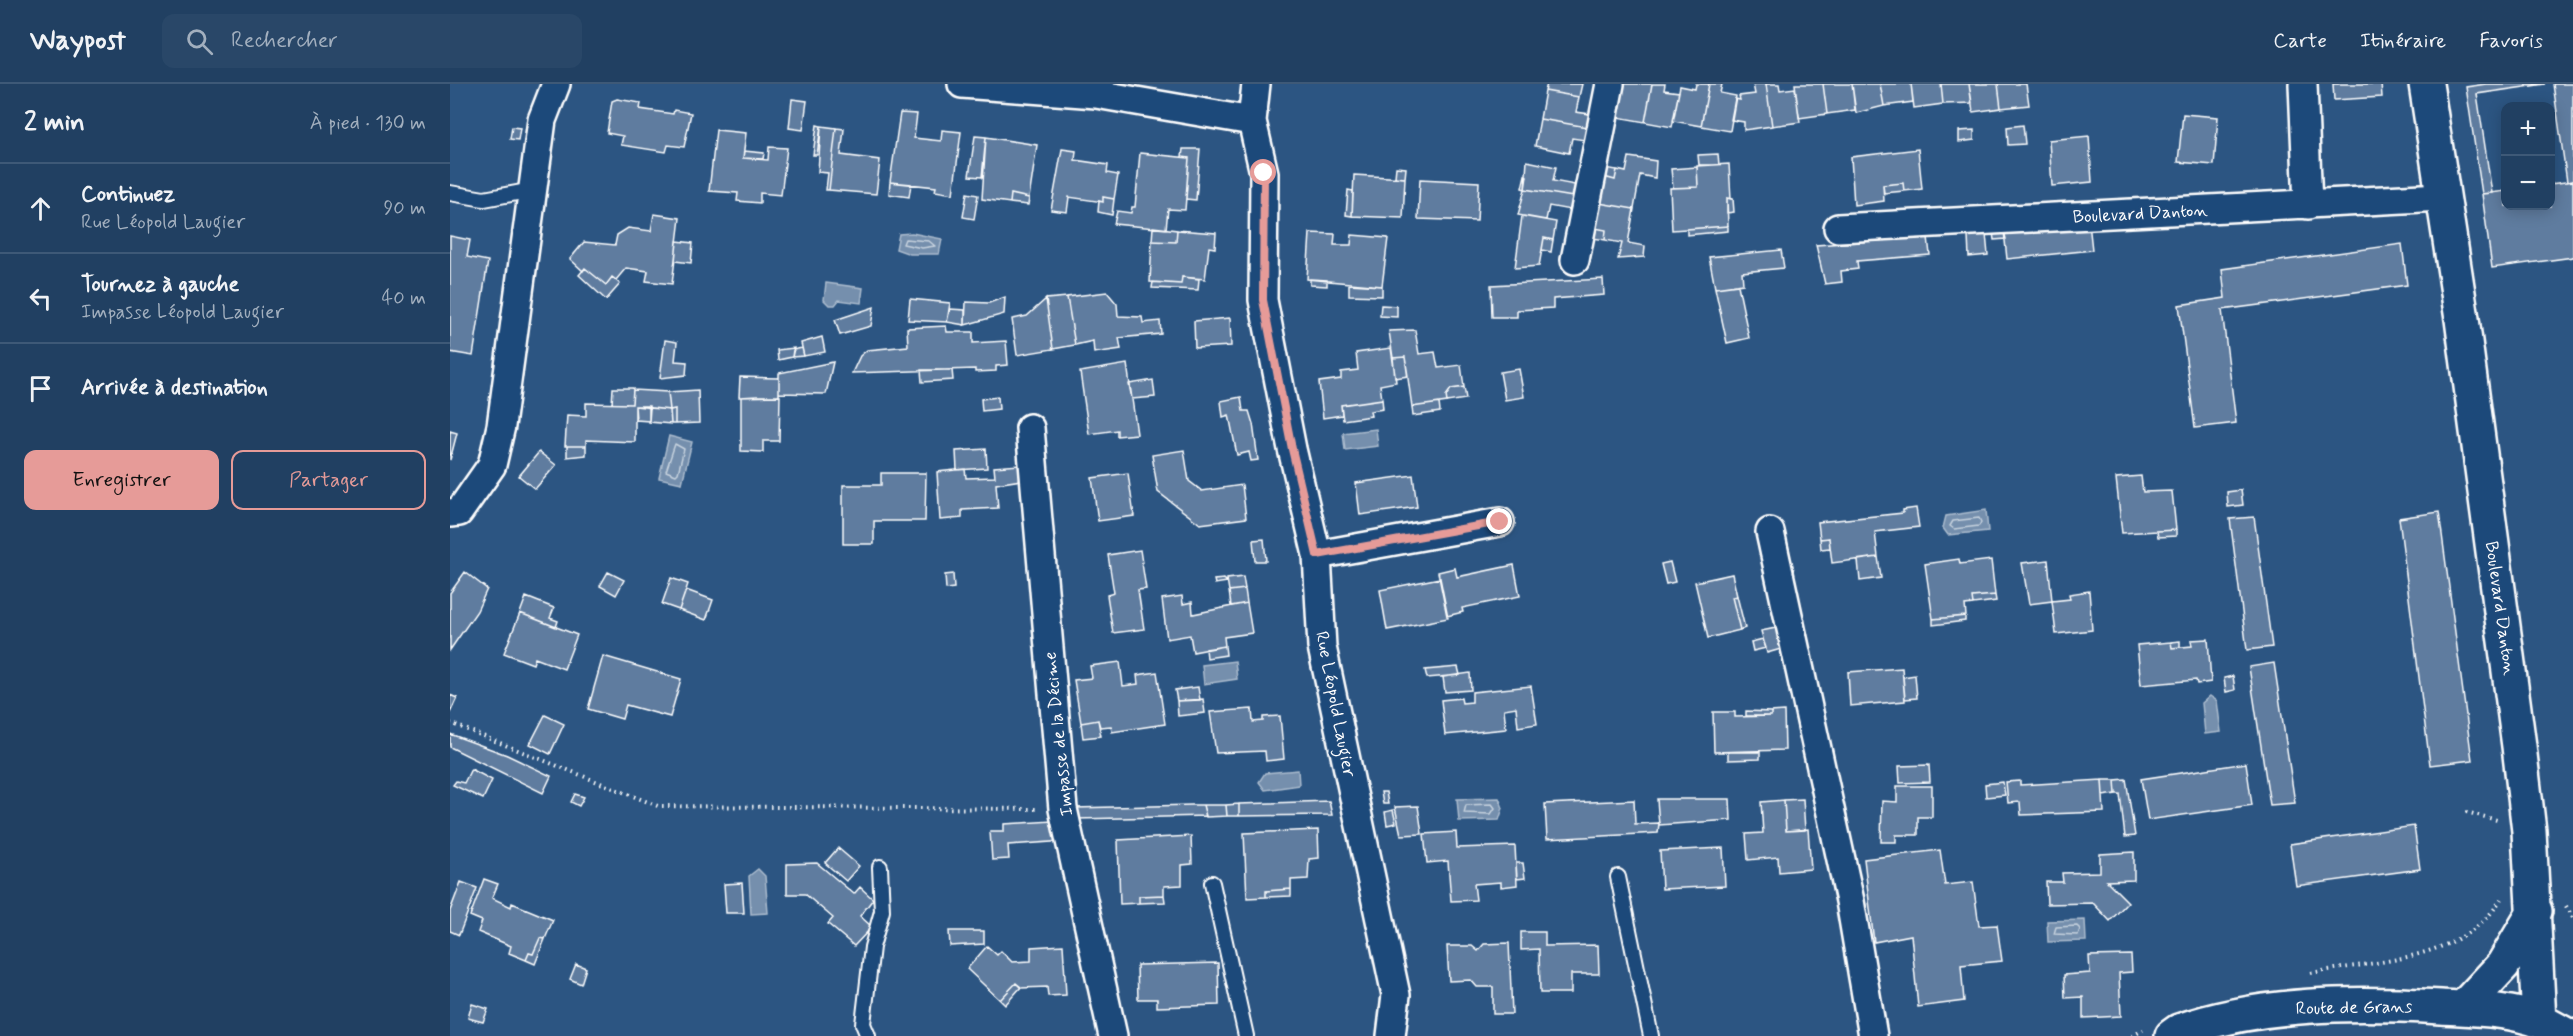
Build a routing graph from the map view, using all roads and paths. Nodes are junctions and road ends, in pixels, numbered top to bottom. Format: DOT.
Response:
graph roads {
  1 [pos="556,84"];
  2 [pos="962,84"];
  3 [pos="1256,84"];
  4 [pos="1610,84"];
  5 [pos="2303,84"];
  6 [pos="2426,84"];
  7 [pos="1252,121"];
  8 [pos="533,190"];
  9 [pos="450,193"];
  10 [pos="2442,197"];
  11 [pos="2308,205"];
  12 [pos="1838,228"];
  13 [pos="1575,260"];
  14 [pos="1030,428"];
  15 [pos="450,513"];
  16 [pos="1500,522"];
  17 [pos="1770,532"];
  18 [pos="1317,555"];
  19 [pos="450,723"];
  20 [pos="1063,809"];
  21 [pos="880,867"];
  22 [pos="1618,877"];
  23 [pos="1212,883"];
  24 [pos="2504,890"];
  25 [pos="2535,911"];
  26 [pos="2303,975"];
  27 [pos="2463,1008"];
  28 [pos="2573,1016"];
  29 [pos="2539,1021"];
  30 [pos="2162,1031"];
  31 [pos="868,1036"];
  32 [pos="1113,1036"];
  33 [pos="1246,1036"];
  34 [pos="1391,1036"];
  35 [pos="1651,1036"];
  36 [pos="1873,1036"];
  37 [pos="2132,1036"];
  38 [pos="2568,1036"];
  1 -- 8 [label="street"];
  2 -- 7 [label="street"];
  3 -- 7 [label="street, Rue Léopold Laugier"];
  4 -- 13 [label="street"];
  5 -- 11 [label="street"];
  6 -- 10 [label="main road, Boulevard Danton"];
  7 -- 18 [label="street, Rue Léopold Laugier"];
  8 -- 9 [label="lane"];
  8 -- 15 [label="street"];
  10 -- 11 [label="street, Boulevard Danton"];
  10 -- 25 [label="main road, Boulevard Danton"];
  11 -- 12 [label="street, Boulevard Danton"];
  14 -- 20 [label="street, Impasse de la Décime"];
  16 -- 18 [label="street"];
  17 -- 36 [label="street"];
  18 -- 34 [label="street, Rue Léopold Laugier"];
  19 -- 20 [label="path"];
  20 -- 32 [label="street, Impasse de la Décime"];
  21 -- 31 [label="lane"];
  22 -- 35 [label="lane"];
  23 -- 33 [label="lane"];
  24 -- 26 [label="path"];
  25 -- 27 [label="main road"];
  25 -- 29 [label="main road, Boulevard Danton"];
  27 -- 29 [label="main road, Route de Grans"];
  27 -- 30 [label="main road, Route de Grans"];
  28 -- 29 [label="main road, Route de Grans"];
  29 -- 38 [label="main road, Route de Grans"];
  30 -- 37 [label="path"];
}
